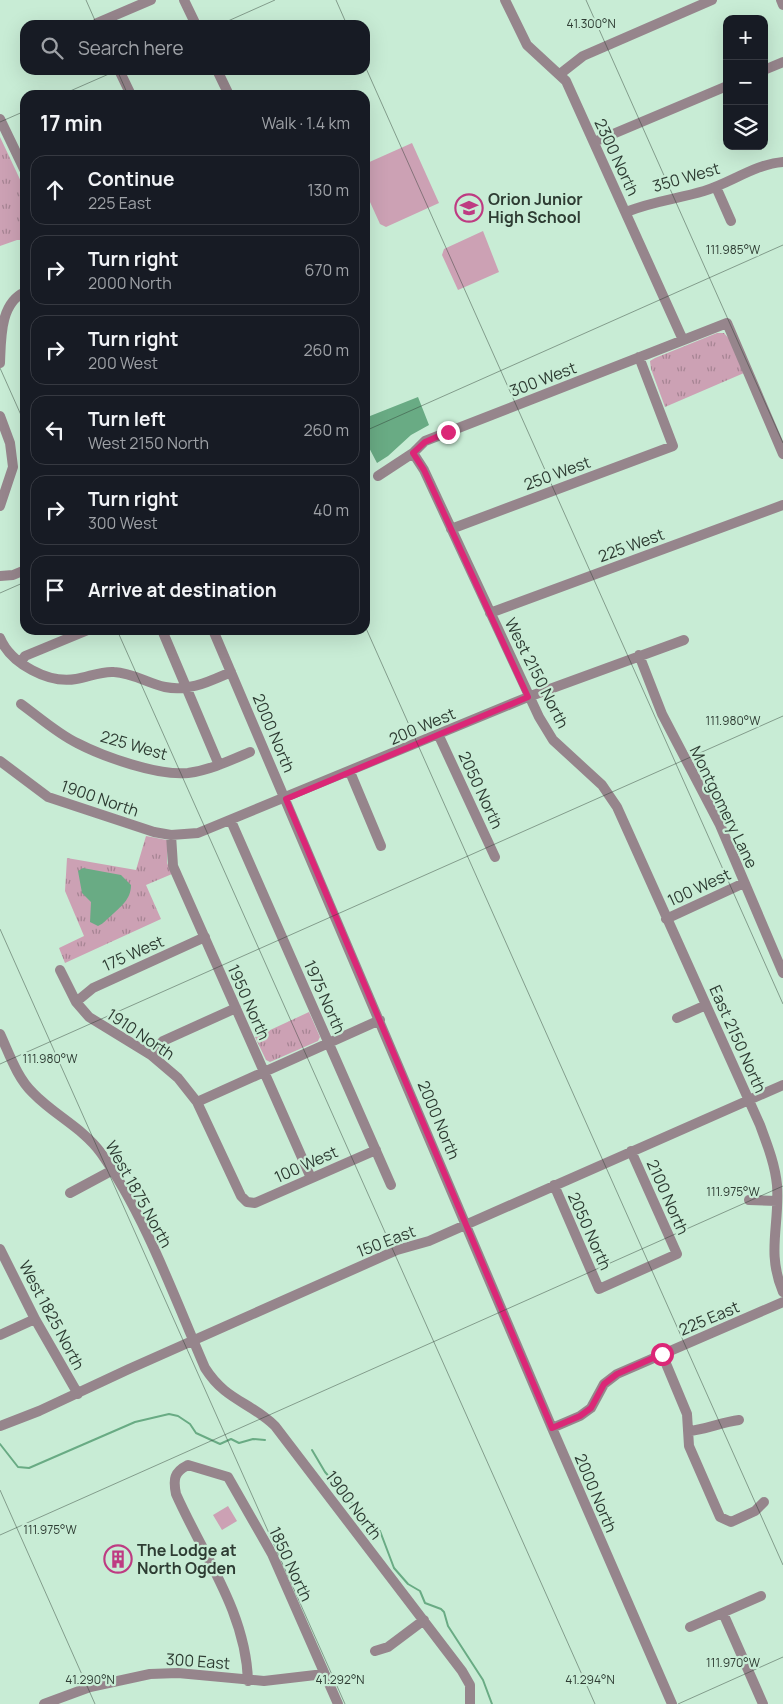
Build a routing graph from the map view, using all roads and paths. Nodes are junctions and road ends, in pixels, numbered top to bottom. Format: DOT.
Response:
graph roads {
  1 [pos="151,0"];
  2 [pos="184,0"];
  3 [pos="505,0"];
  4 [pos="712,0"];
  5 [pos="781,0"];
  6 [pos="783,5"];
  7 [pos="106,20"];
  8 [pos="194,20"];
  9 [pos="783,62"];
  10 [pos="768,68"];
  11 [pos="560,74"];
  12 [pos="121,75"];
  13 [pos="219,75"];
  14 [pos="723,88"];
  15 [pos="128,90"];
  16 [pos="227,90"];
  17 [pos="0,119"];
  18 [pos="594,142"];
  19 [pos="20,161"];
  20 [pos="783,162"];
  21 [pos="716,187"];
  22 [pos="626,212"];
  23 [pos="731,220"];
  24 [pos="20,295"];
  25 [pos="683,340"];
  26 [pos="639,357"];
  27 [pos="0,363"];
  28 [pos="0,416"];
  29 [pos="413,453"];
  30 [pos="783,454"];
  31 [pos="378,476"];
  32 [pos="783,505"];
  33 [pos="0,506"];
  34 [pos="451,529"];
  35 [pos="20,572"];
  36 [pos="0,576"];
  37 [pos="490,613"];
  38 [pos="76,635"];
  39 [pos="164,635"];
  40 [pos="215,635"];
  41 [pos="0,638"];
  42 [pos="684,640"];
  43 [pos="639,655"];
  44 [pos="21,662"];
  45 [pos="231,672"];
  46 [pos="186,688"];
  47 [pos="528,697"];
  48 [pos="21,704"];
  49 [pos="439,736"];
  50 [pos="250,752"];
  51 [pos="0,761"];
  52 [pos="219,765"];
  53 [pos="350,772"];
  54 [pos="286,799"];
  55 [pos="231,821"];
  56 [pos="171,835"];
  57 [pos="381,846"];
  58 [pos="495,857"];
  59 [pos="744,883"];
  60 [pos="666,919"];
  61 [pos="204,937"];
  62 [pos="60,970"];
  63 [pos="783,973"];
  64 [pos="76,1002"];
  65 [pos="706,1005"];
  66 [pos="236,1008"];
  67 [pos="677,1018"];
  68 [pos="380,1020"];
  69 [pos="0,1034"];
  70 [pos="329,1043"];
  71 [pos="151,1055"];
  72 [pos="264,1072"];
  73 [pos="783,1085"];
  74 [pos="749,1100"];
  75 [pos="197,1102"];
  76 [pos="376,1150"];
  77 [pos="631,1151"];
  78 [pos="111,1171"];
  79 [pos="311,1178"];
  80 [pos="391,1185"];
  81 [pos="554,1185"];
  82 [pos="70,1193"];
  83 [pos="750,1200"];
  84 [pos="777,1201"];
  85 [pos="248,1202"];
  86 [pos="466,1224"];
  87 [pos="0,1249"];
  88 [pos="599,1288"];
  89 [pos="783,1292"];
  90 [pos="783,1302"];
  91 [pos="35,1319"];
  92 [pos="0,1335"];
  93 [pos="193,1340"];
  94 [pos="662,1354"];
  95 [pos="78,1394"];
  96 [pos="739,1420"];
  97 [pos="0,1426"];
  98 [pos="552,1428"];
  99 [pos="688,1431"];
  100 [pos="764,1502"];
  101 [pos="761,1596"];
  102 [pos="723,1613"];
  103 [pos="424,1620"];
  104 [pos="690,1627"];
  105 [pos="375,1652"];
  106 [pos="324,1674"];
  107 [pos="248,1681"];
  108 [pos="44,1704"];
  109 [pos="338,1704"];
  110 [pos="470,1704"];
  111 [pos="672,1704"];
  112 [pos="763,1704"];
  1 -- 7 [label="street"];
  2 -- 8 [label="street"];
  3 -- 11 [label="street, 2300 North"];
  4 -- 11 [label="street"];
  5 -- 6 [label="street"];
  9 -- 10 [label="street"];
  11 -- 18 [label="street, 2300 North"];
  12 -- 15 [label="street"];
  13 -- 16 [label="street"];
  14 -- 18 [label="street"];
  17 -- 19 [label="street"];
  18 -- 22 [label="street, 2300 North"];
  20 -- 21 [label="street, 350 West"];
  21 -- 22 [label="street, 350 West"];
  21 -- 23 [label="street"];
  22 -- 25 [label="street, 2300 North"];
  24 -- 27 [label="street"];
  25 -- 26 [label="street, 300 West"];
  25 -- 30 [label="street, 300 West"];
  26 -- 29 [label="street, 300 West"];
  26 -- 34 [label="street, 250 West"];
  28 -- 33 [label="street"];
  29 -- 31 [label="street, 300 West"];
  29 -- 34 [label="street, West 2150 North"];
  32 -- 37 [label="street, 225 West"];
  34 -- 37 [label="street, West 2150 North"];
  35 -- 36 [label="street"];
  37 -- 47 [label="street, West 2150 North"];
  38 -- 44 [label="street"];
  39 -- 46 [label="street"];
  40 -- 45 [label="street, 2000 North"];
  41 -- 44 [label="street"];
  42 -- 43 [label="street, 200 West"];
  43 -- 47 [label="street, 200 West"];
  43 -- 59 [label="street, Montgomery Lane"];
  44 -- 46 [label="street"];
  45 -- 46 [label="street"];
  45 -- 54 [label="street, 2000 North"];
  46 -- 52 [label="street"];
  47 -- 49 [label="street, 200 West"];
  47 -- 60 [label="street, West 2150 North"];
  48 -- 52 [label="street, 225 West"];
  49 -- 53 [label="street, 200 West"];
  49 -- 58 [label="street, 2050 North"];
  50 -- 52 [label="street, 225 West"];
  51 -- 56 [label="street, 1900 North"];
  53 -- 54 [label="street, 200 West"];
  53 -- 57 [label="street"];
  54 -- 55 [label="street, 200 West"];
  54 -- 68 [label="street, 2000 North"];
  55 -- 56 [label="street, 200 West"];
  55 -- 70 [label="street, 1975 North"];
  56 -- 61 [label="street, 1950 North"];
  59 -- 60 [label="street, 100 West"];
  59 -- 63 [label="street, Montgomery Lane"];
  60 -- 65 [label="street, East 2150 North"];
  61 -- 64 [label="street, 175 West"];
  61 -- 66 [label="street, 1950 North"];
  62 -- 64 [label="street, 1910 North"];
  64 -- 71 [label="street, 1910 North"];
  65 -- 67 [label="street"];
  65 -- 74 [label="street, East 2150 North"];
  66 -- 71 [label="street"];
  66 -- 72 [label="street, 1950 North"];
  68 -- 70 [label="street"];
  68 -- 86 [label="street, 2000 North"];
  69 -- 78 [label="street, West 1875 North"];
  70 -- 72 [label="street"];
  70 -- 76 [label="street, 1975 North"];
  71 -- 75 [label="street, 1910 North"];
  72 -- 75 [label="street"];
  72 -- 79 [label="street, 1950 North"];
  73 -- 74 [label="street, 150 East"];
  74 -- 77 [label="street, 150 East"];
  74 -- 84 [label="street, East 2150 North"];
  75 -- 85 [label="street, 1910 North"];
  76 -- 79 [label="street, 100 West"];
  76 -- 80 [label="street, 1975 North"];
  77 -- 81 [label="street, 150 East"];
  77 -- 88 [label="street, 2100 North"];
  78 -- 82 [label="street"];
  78 -- 93 [label="street, West 1875 North"];
  79 -- 85 [label="street, 100 West"];
  81 -- 86 [label="street, 150 East"];
  81 -- 88 [label="street, 2050 North"];
  83 -- 84 [label="street"];
  84 -- 89 [label="street, East 2150 North"];
  86 -- 93 [label="street, 150 East"];
  86 -- 98 [label="street, 2000 North"];
  87 -- 91 [label="street, West 1825 North"];
  90 -- 94 [label="street, 225 East"];
  91 -- 92 [label="street"];
  91 -- 95 [label="street, West 1825 North"];
  93 -- 95 [label="street, 150 East"];
  93 -- 103 [label="street, 1900 North"];
  94 -- 98 [label="street, 225 East"];
  94 -- 99 [label="street"];
  95 -- 97 [label="street, 150 East"];
  96 -- 99 [label="street"];
  98 -- 111 [label="street, 2000 North"];
  99 -- 100 [label="street"];
  101 -- 102 [label="street"];
  102 -- 104 [label="street"];
  102 -- 112 [label="street"];
  103 -- 105 [label="street"];
  103 -- 110 [label="street, 1900 North"];
  106 -- 107 [label="street, 300 East"];
  106 -- 107 [label="street, 1850 North"];
  106 -- 109 [label="street, 1850 North"];
  107 -- 108 [label="street, 300 East"];
}
